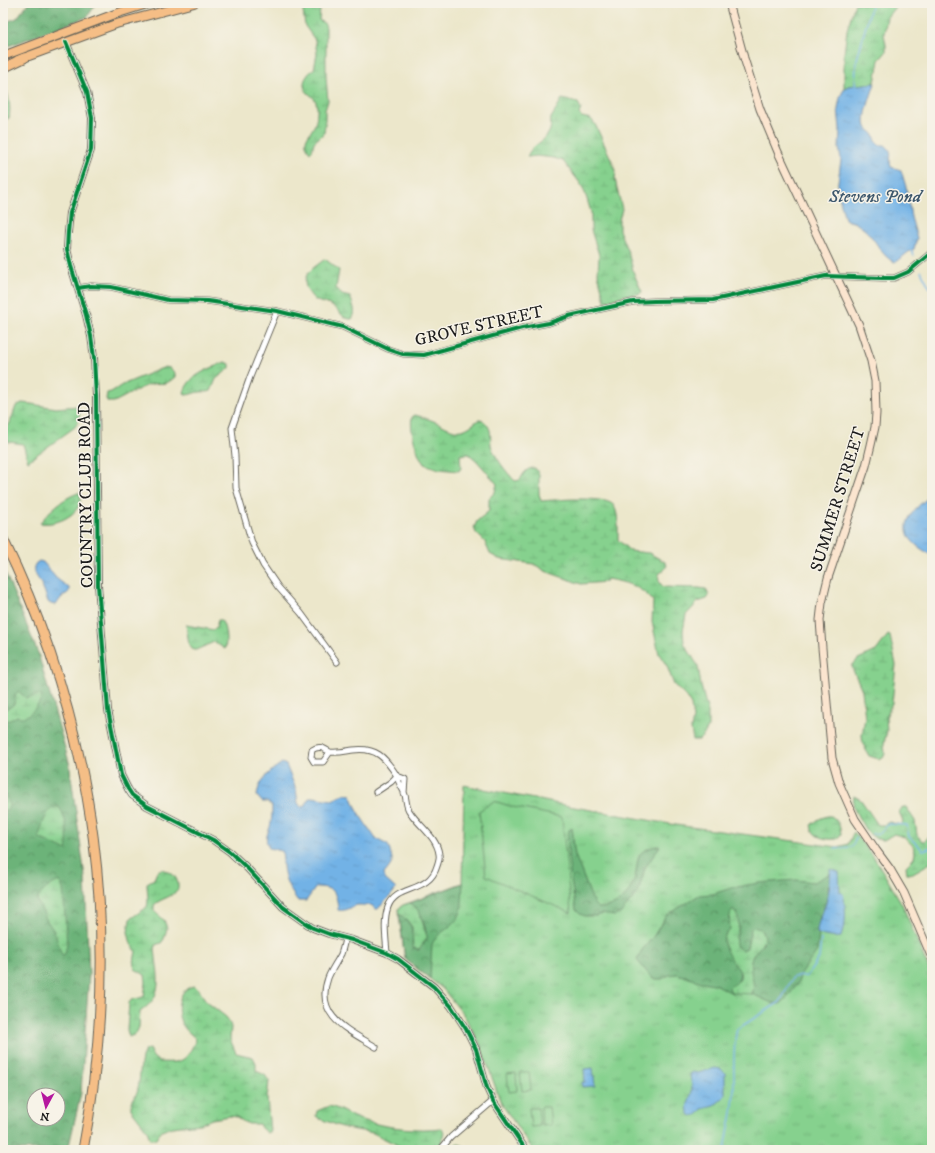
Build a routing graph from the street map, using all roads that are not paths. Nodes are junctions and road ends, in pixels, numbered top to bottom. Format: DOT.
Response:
graph roads {
  1 [pos="150,3"];
  2 [pos="194,3"];
  3 [pos="729,3"];
  4 [pos="66,42"];
  5 [pos="3,56"];
  6 [pos="24,58"];
  7 [pos="3,65"];
  8 [pos="3,68"];
  9 [pos="932,252"];
  10 [pos="835,275"];
  11 [pos="78,288"];
  12 [pos="277,311"];
  13 [pos="3,539"];
  14 [pos="337,662"];
  15 [pos="330,752"];
  16 [pos="397,776"];
  17 [pos="376,792"];
  18 [pos="345,938"];
  19 [pos="387,953"];
  20 [pos="932,958"];
  21 [pos="376,1047"];
  22 [pos="493,1101"];
  23 [pos="83,1150"];
  24 [pos="440,1150"];
  25 [pos="526,1150"];
  1 -- 5 [label="main road"];
  2 -- 4 [label="main road"];
  3 -- 10 [label="main road, SUMMER STREET"];
  4 -- 6 [label="main road"];
  4 -- 11 [label="street"];
  6 -- 7 [label="main road"];
  6 -- 8 [label="highway"];
  9 -- 10 [label="street, GROVE STREET"];
  10 -- 12 [label="street, GROVE STREET"];
  10 -- 20 [label="main road, SUMMER STREET"];
  11 -- 12 [label="street, GROVE STREET"];
  11 -- 18 [label="street, COUNTRY CLUB ROAD"];
  12 -- 14 [label="street"];
  13 -- 23 [label="highway"];
  15 -- 16 [label="street"];
  16 -- 17 [label="street"];
  16 -- 19 [label="street"];
  18 -- 19 [label="street, COUNTRY CLUB ROAD"];
  18 -- 21 [label="street"];
  19 -- 22 [label="street, COUNTRY CLUB ROAD"];
  22 -- 24 [label="street"];
  22 -- 25 [label="street, COUNTRY CLUB ROAD"];
}
